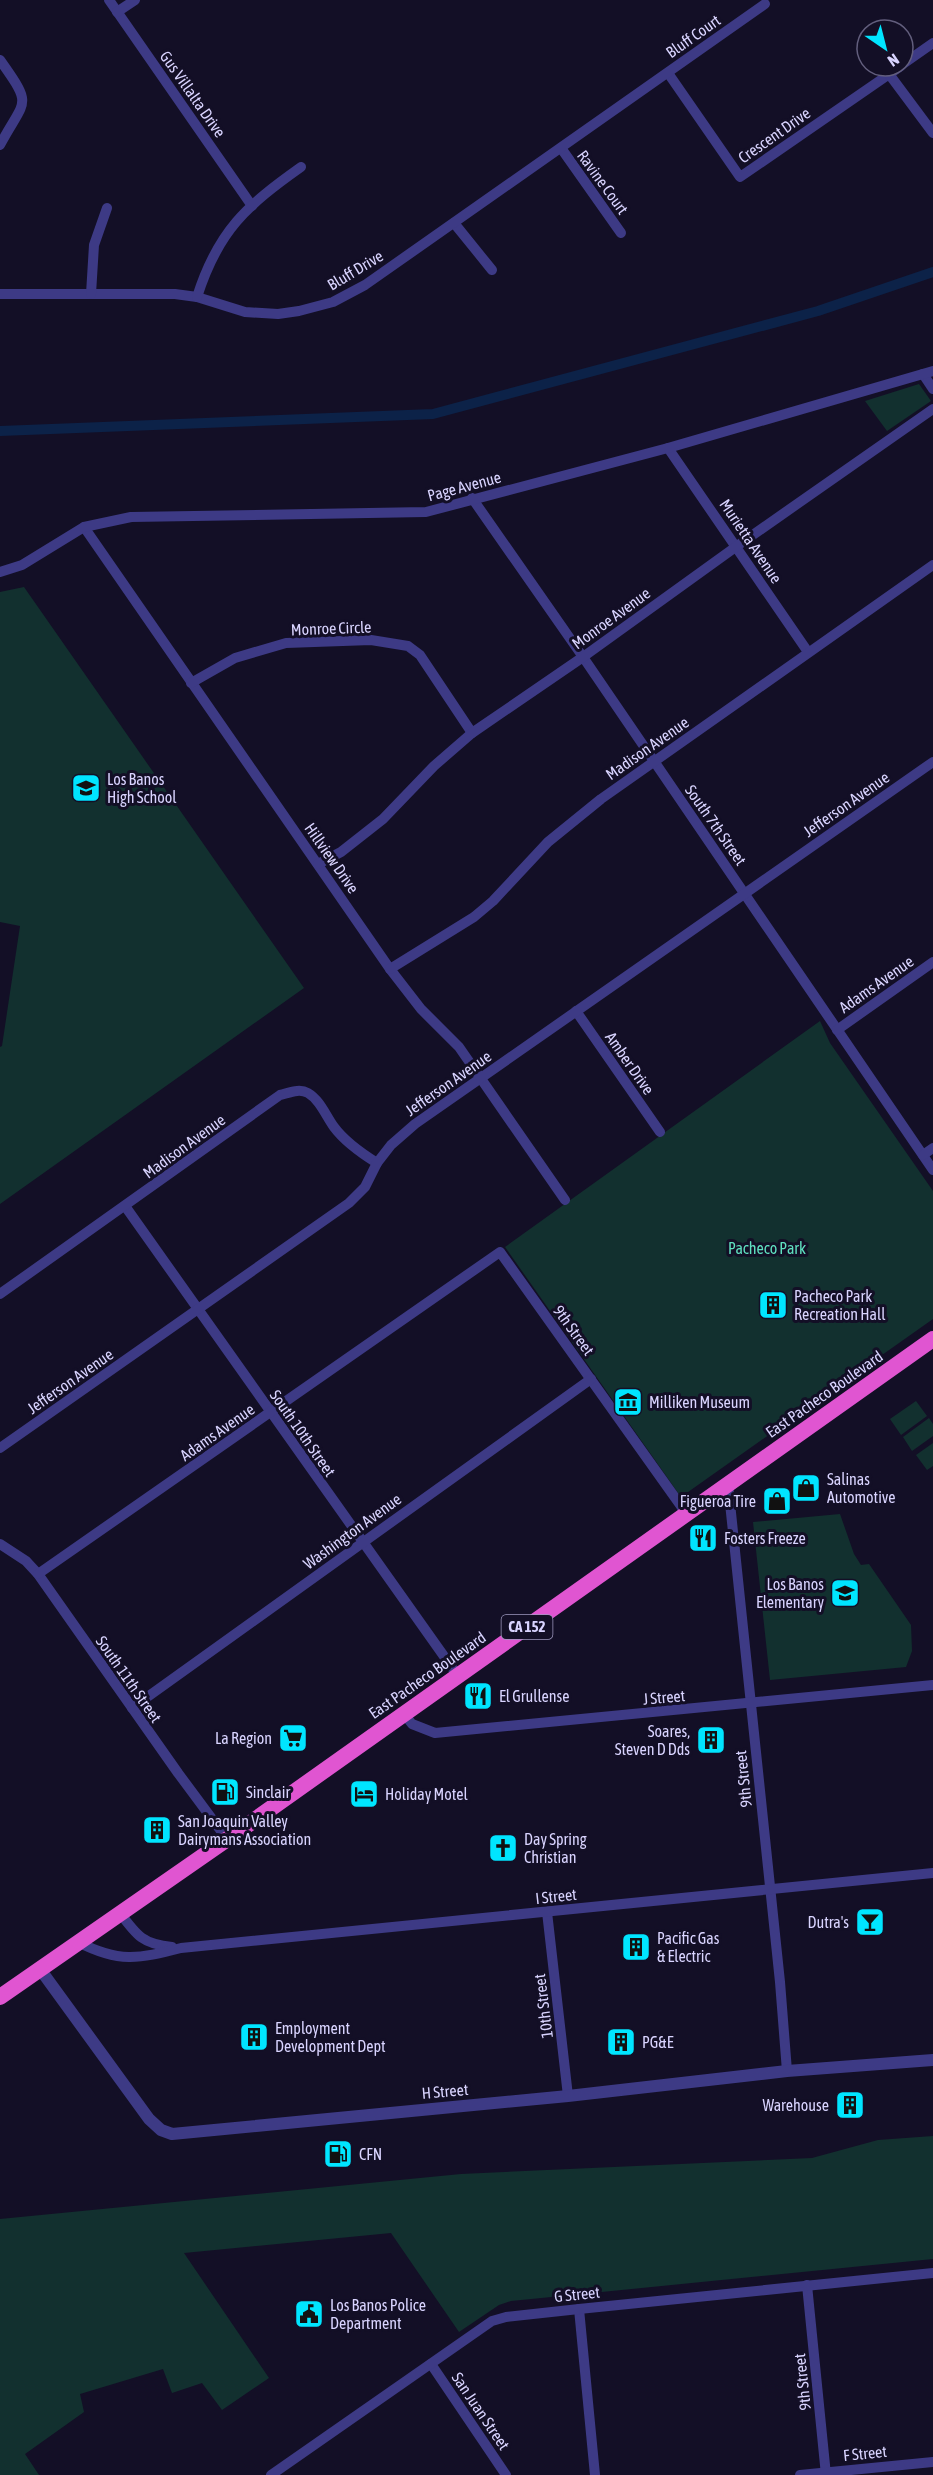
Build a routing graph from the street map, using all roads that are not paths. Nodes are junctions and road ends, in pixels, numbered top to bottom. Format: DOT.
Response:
graph roads {
  1 [pos="109,0"];
  2 [pos="135,0"];
  3 [pos="765,4"];
  4 [pos="117,12"];
  5 [pos="933,43"];
  6 [pos="915,56"];
  7 [pos="0,60"];
  8 [pos="668,73"];
  9 [pos="883,78"];
  10 [pos="892,78"];
  11 [pos="933,134"];
  12 [pos="0,145"];
  13 [pos="561,148"];
  14 [pos="302,166"];
  15 [pos="252,206"];
  16 [pos="107,208"];
  17 [pos="454,223"];
  18 [pos="621,232"];
  19 [pos="492,270"];
  20 [pos="0,294"];
  21 [pos="91,294"];
  22 [pos="197,297"];
  23 [pos="928,373"];
  24 [pos="933,389"];
  25 [pos="933,409"];
  26 [pos="668,448"];
  27 [pos="472,498"];
  28 [pos="84,527"];
  29 [pos="737,546"];
  30 [pos="933,565"];
  31 [pos="0,572"];
  32 [pos="808,652"];
  33 [pos="583,657"];
  34 [pos="192,683"];
  35 [pos="472,733"];
  36 [pos="654,762"];
  37 [pos="933,762"];
  38 [pos="318,864"];
  39 [pos="745,894"];
  40 [pos="933,962"];
  41 [pos="390,969"];
  42 [pos="576,1011"];
  43 [pos="837,1030"];
  44 [pos="481,1077"];
  45 [pos="660,1132"];
  46 [pos="933,1148"];
  47 [pos="923,1155"];
  48 [pos="377,1163"];
  49 [pos="933,1170"];
  50 [pos="565,1200"];
  51 [pos="125,1206"];
  52 [pos="500,1252"];
  53 [pos="0,1294"];
  54 [pos="198,1310"];
  55 [pos="933,1339"];
  56 [pos="591,1379"];
  57 [pos="271,1413"];
  58 [pos="0,1448"];
  59 [pos="728,1484"];
  60 [pos="686,1514"];
  61 [pos="362,1542"];
  62 [pos="0,1544"];
  63 [pos="38,1574"];
  64 [pos="458,1676"];
  65 [pos="933,1685"];
  66 [pos="749,1704"];
  67 [pos="132,1708"];
  68 [pos="404,1714"];
  69 [pos="227,1839"];
  70 [pos="933,1873"];
  71 [pos="770,1890"];
  72 [pos="547,1912"];
  73 [pos="120,1913"];
  74 [pos="78,1942"];
  75 [pos="181,1948"];
  76 [pos="40,1969"];
  77 [pos="0,1997"];
  78 [pos="933,2060"];
  79 [pos="787,2071"];
  80 [pos="568,2096"];
  81 [pos="933,2273"];
  82 [pos="807,2285"];
  83 [pos="579,2309"];
  84 [pos="431,2364"];
  85 [pos="933,2462"];
  86 [pos="826,2474"];
  87 [pos="271,2475"];
  88 [pos="506,2475"];
  89 [pos="595,2475"];
  90 [pos="800,2475"];
  1 -- 4 [label="street, Gus Villalta Drive"];
  2 -- 4 [label="street"];
  3 -- 8 [label="street, Bluff Court"];
  4 -- 15 [label="street, Gus Villalta Drive"];
  5 -- 6 [label="street, Crescent Drive"];
  7 -- 12 [label="street"];
  8 -- 9 [label="street, Crescent Drive"];
  8 -- 13 [label="street, Bluff Drive"];
  10 -- 11 [label="street"];
  13 -- 17 [label="street, Bluff Drive"];
  13 -- 18 [label="street, Ravine Court"];
  14 -- 15 [label="street"];
  15 -- 22 [label="street"];
  16 -- 21 [label="street"];
  17 -- 19 [label="street"];
  17 -- 22 [label="street, Bluff Drive"];
  20 -- 21 [label="street, Bluff Drive"];
  21 -- 22 [label="street, Bluff Drive"];
  23 -- 24 [label="street"];
  23 -- 26 [label="street, Page Avenue"];
  25 -- 29 [label="street, Monroe Avenue"];
  26 -- 27 [label="street, Page Avenue"];
  26 -- 29 [label="street, Murietta Avenue"];
  27 -- 28 [label="street, Page Avenue"];
  27 -- 33 [label="street, South 7th Street"];
  28 -- 31 [label="street, Page Avenue"];
  28 -- 34 [label="street, Hillview Drive"];
  29 -- 32 [label="street, Murietta Avenue"];
  29 -- 33 [label="street, Monroe Avenue"];
  30 -- 32 [label="street, Madison Avenue"];
  32 -- 36 [label="street, Madison Avenue"];
  33 -- 35 [label="street, Monroe Avenue"];
  33 -- 36 [label="street, South 7th Street"];
  34 -- 35 [label="street, Monroe Circle"];
  34 -- 38 [label="street, Hillview Drive"];
  35 -- 38 [label="street, Monroe Avenue"];
  36 -- 39 [label="street, South 7th Street"];
  36 -- 41 [label="street, Madison Avenue"];
  37 -- 39 [label="street, Jefferson Avenue"];
  38 -- 41 [label="street, Hillview Drive"];
  39 -- 42 [label="street, Jefferson Avenue"];
  39 -- 43 [label="street, South 7th Street"];
  40 -- 43 [label="street, Adams Avenue"];
  41 -- 44 [label="street, Hillview Drive"];
  42 -- 44 [label="street, Jefferson Avenue"];
  42 -- 45 [label="street, Amber Drive"];
  43 -- 47 [label="street, South 7th Street"];
  44 -- 48 [label="street, Jefferson Avenue"];
  44 -- 50 [label="street, Hillview Drive"];
  46 -- 47 [label="street"];
  47 -- 49 [label="street, South 7th Street"];
  48 -- 51 [label="street, Madison Avenue"];
  48 -- 54 [label="street, Jefferson Avenue"];
  51 -- 53 [label="street, Madison Avenue"];
  51 -- 54 [label="street, South 10th Street"];
  52 -- 56 [label="street, 9th Street"];
  52 -- 57 [label="street, Adams Avenue"];
  54 -- 57 [label="street, South 10th Street"];
  54 -- 58 [label="street, Jefferson Avenue"];
  55 -- 59 [label="highway, East Pacheco Boulevard / CA 152"];
  56 -- 60 [label="street, 9th Street"];
  56 -- 61 [label="street, Washington Avenue"];
  57 -- 61 [label="street, South 10th Street"];
  57 -- 63 [label="street, Adams Avenue"];
  59 -- 60 [label="highway, East Pacheco Boulevard / CA 152"];
  59 -- 66 [label="street, 9th Street"];
  60 -- 64 [label="highway, East Pacheco Boulevard / CA 152"];
  61 -- 64 [label="street, South 10th Street"];
  61 -- 67 [label="street, Washington Avenue"];
  62 -- 63 [label="street, South 11th Street"];
  63 -- 67 [label="street, South 11th Street"];
  64 -- 68 [label="highway, East Pacheco Boulevard / CA 152"];
  65 -- 66 [label="street, J Street"];
  66 -- 68 [label="street, J Street"];
  66 -- 71 [label="street, 9th Street"];
  67 -- 69 [label="street, South 11th Street"];
  68 -- 69 [label="highway, East Pacheco Boulevard / CA 152"];
  69 -- 73 [label="highway, East Pacheco Boulevard / CA 152"];
  70 -- 71 [label="street, I Street"];
  71 -- 72 [label="street, I Street"];
  71 -- 79 [label="street, 9th Street"];
  72 -- 75 [label="street, I Street"];
  72 -- 80 [label="street, 10th Street"];
  73 -- 74 [label="highway, East Pacheco Boulevard / CA 152"];
  73 -- 75 [label="street, I Street"];
  74 -- 75 [label="street, I Street"];
  74 -- 76 [label="highway, East Pacheco Boulevard / CA 152"];
  76 -- 77 [label="highway, East Pacheco Boulevard / CA 152"];
  76 -- 80 [label="street, H Street"];
  78 -- 79 [label="street, H Street"];
  79 -- 80 [label="street, H Street"];
  81 -- 82 [label="street, G Street"];
  82 -- 83 [label="street, G Street"];
  82 -- 86 [label="street, 9th Street"];
  83 -- 84 [label="street, G Street"];
  83 -- 89 [label="street"];
  84 -- 87 [label="street, G Street"];
  84 -- 88 [label="street, San Juan Street"];
  85 -- 86 [label="street, F Street"];
  86 -- 90 [label="street, F Street"];
}
